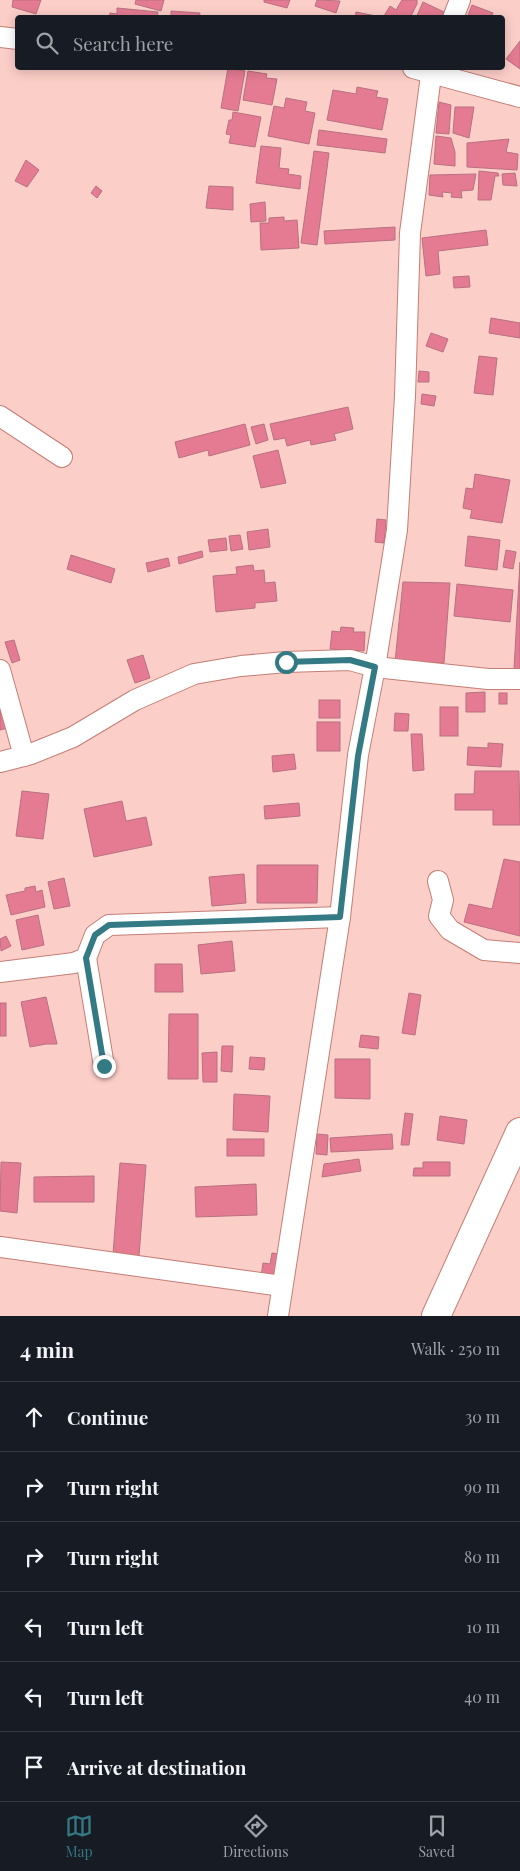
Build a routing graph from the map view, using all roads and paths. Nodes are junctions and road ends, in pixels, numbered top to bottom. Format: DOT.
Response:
graph roads {
  1 [pos="460,0"];
  2 [pos="454,15"];
  3 [pos="425,70"];
  4 [pos="428,70"];
  5 [pos="520,97"];
  6 [pos="0,416"];
  7 [pos="62,457"];
  8 [pos="375,667"];
  9 [pos="0,670"];
  10 [pos="520,679"];
  11 [pos="24,756"];
  12 [pos="0,762"];
  13 [pos="438,880"];
  14 [pos="340,917"];
  15 [pos="520,953"];
  16 [pos="86,958"];
  17 [pos="0,972"];
  18 [pos="104,1066"];
  19 [pos="520,1132"];
  20 [pos="0,1247"];
  21 [pos="282,1286"];
  22 [pos="278,1316"];
  23 [pos="436,1316"];
  1 -- 2 [label="street"];
  3 -- 8 [label="street"];
  4 -- 5 [label="street"];
  6 -- 7 [label="street"];
  8 -- 10 [label="street"];
  8 -- 11 [label="street"];
  8 -- 14 [label="street"];
  9 -- 11 [label="street"];
  11 -- 12 [label="street"];
  13 -- 15 [label="street"];
  14 -- 16 [label="street"];
  14 -- 21 [label="street"];
  16 -- 17 [label="street"];
  16 -- 18 [label="street"];
  19 -- 23 [label="main road"];
  20 -- 21 [label="street"];
  21 -- 22 [label="street"];
}
